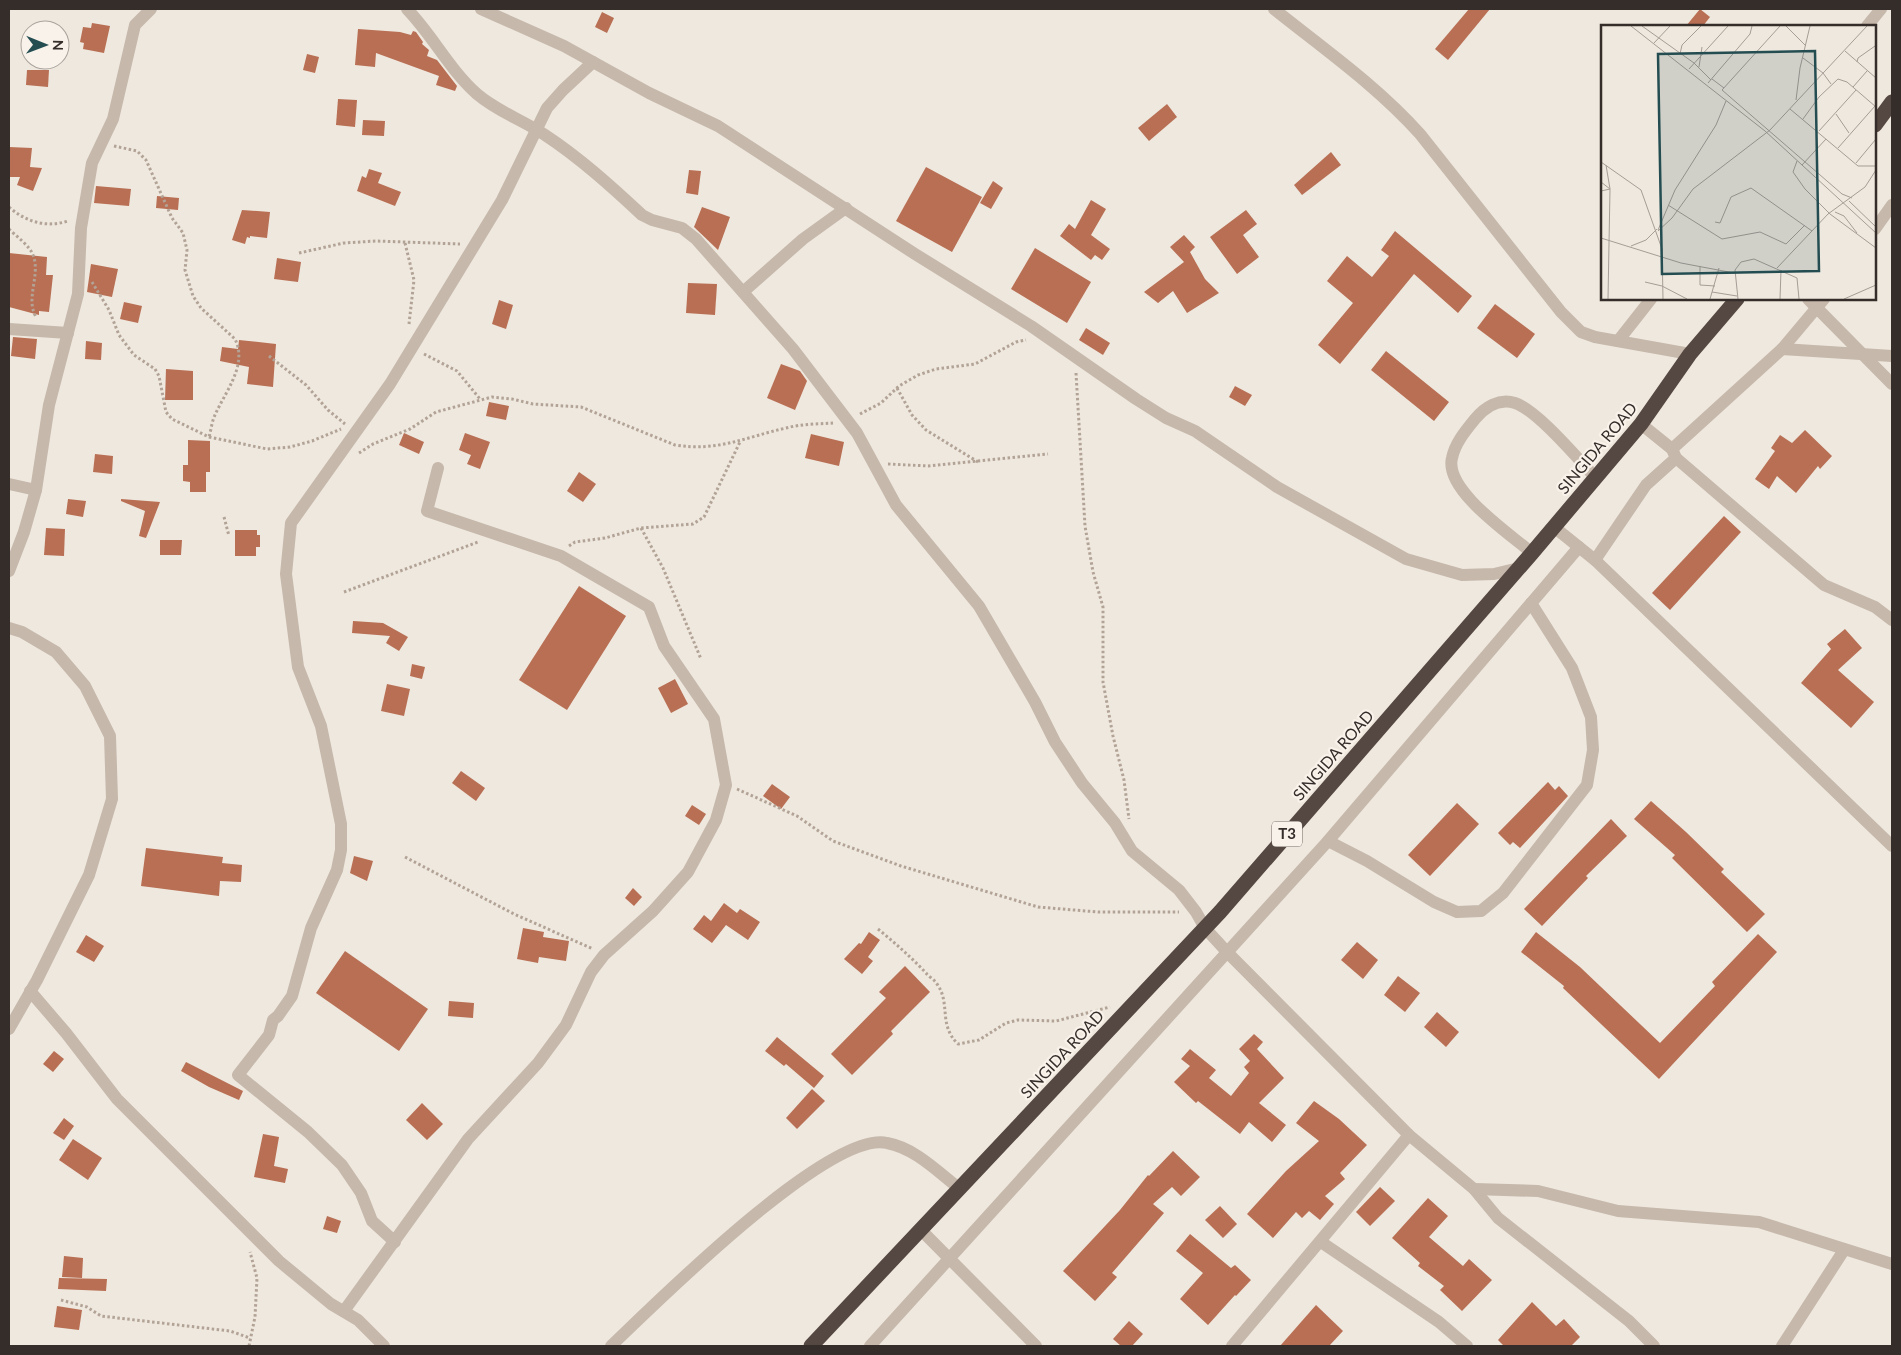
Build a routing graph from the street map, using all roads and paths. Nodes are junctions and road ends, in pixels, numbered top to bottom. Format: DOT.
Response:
graph roads {
  1 [pos="151,9"];
  2 [pos="408,9"];
  3 [pos="481,9"];
  4 [pos="1274,9"];
  5 [pos="1881,9"];
  6 [pos="1868,25"];
  7 [pos="593,62"];
  8 [pos="1892,102"];
  9 [pos="1876,124"];
  10 [pos="536,129"];
  11 [pos="100,144"];
  12 [pos="1892,205"];
  13 [pos="9,207"];
  14 [pos="846,208"];
  15 [pos="82,217"];
  16 [pos="1876,228"];
  17 [pos="9,229"];
  18 [pos="405,243"];
  19 [pos="475,244"];
  20 [pos="300,254"];
  21 [pos="81,265"];
  22 [pos="743,292"];
  23 [pos="1650,300"];
  24 [pos="1736,300"];
  25 [pos="1821,303"];
  26 [pos="9,329"];
  27 [pos="43,330"];
  28 [pos="68,333"];
  29 [pos="1029,340"];
  30 [pos="1618,341"];
  31 [pos="1782,349"];
  32 [pos="410,352"];
  33 [pos="1690,354"];
  34 [pos="1861,354"];
  35 [pos="270,356"];
  36 [pos="1892,356"];
  37 [pos="1076,358"];
  38 [pos="1892,384"];
  39 [pos="897,388"];
  40 [pos="480,400"];
  41 [pos="848,420"];
  42 [pos="1641,424"];
  43 [pos="209,437"];
  44 [pos="740,441"];
  45 [pos="1674,453"];
  46 [pos="1048,454"];
  47 [pos="353,459"];
  48 [pos="978,462"];
  49 [pos="874,463"];
  50 [pos="438,468"];
  51 [pos="1596,478"];
  52 [pos="9,484"];
  53 [pos="36,490"];
  54 [pos="224,517"];
  55 [pos="641,528"];
  56 [pos="1554,528"];
  57 [pos="494,535"];
  58 [pos="229,536"];
  59 [pos="1579,547"];
  60 [pos="1532,553"];
  61 [pos="561,556"];
  62 [pos="1595,560"];
  63 [pos="1519,568"];
  64 [pos="9,571"];
  65 [pos="344,592"];
  66 [pos="1531,603"];
  67 [pos="1892,620"];
  68 [pos="9,628"];
  69 [pos="701,659"];
  70 [pos="726,785"];
  71 [pos="1328,840"];
  72 [pos="1128,845"];
  73 [pos="1892,846"];
  74 [pos="405,857"];
  75 [pos="1196,912"];
  76 [pos="1205,928"];
  77 [pos="878,929"];
  78 [pos="1227,952"];
  79 [pos="604,955"];
  80 [pos="30,991"];
  81 [pos="1111,1007"];
  82 [pos="9,1028"];
  83 [pos="1409,1135"];
  84 [pos="960,1189"];
  85 [pos="1474,1189"];
  86 [pos="243,1225"];
  87 [pos="921,1230"];
  88 [pos="395,1242"];
  89 [pos="1321,1242"];
  90 [pos="1844,1250"];
  91 [pos="948,1258"];
  92 [pos="1892,1264"];
  93 [pos="61,1300"];
  94 [pos="344,1312"];
  95 [pos="250,1338"];
  96 [pos="249,1346"];
  97 [pos="384,1346"];
  98 [pos="611,1346"];
  99 [pos="811,1346"];
  100 [pos="870,1346"];
  101 [pos="1036,1346"];
  102 [pos="1232,1346"];
  103 [pos="1467,1346"];
  104 [pos="1654,1346"];
  105 [pos="1782,1346"];
  1 -- 11 [label="street"];
  2 -- 10 [label="street"];
  3 -- 7 [label="street"];
  4 -- 30 [label="street"];
  5 -- 6 [label="street"];
  7 -- 10 [label="street"];
  7 -- 14 [label="street"];
  8 -- 9 [label="highway"];
  10 -- 19 [label="street"];
  10 -- 22 [label="street"];
  11 -- 15 [label="street"];
  11 -- 43 [label="path"];
  12 -- 16 [label="street"];
  13 -- 15 [label="path"];
  14 -- 22 [label="street"];
  14 -- 37 [label="street"];
  15 -- 21 [label="street"];
  17 -- 27 [label="path"];
  18 -- 19 [label="path"];
  18 -- 20 [label="path"];
  18 -- 32 [label="path"];
  19 -- 32 [label="street"];
  21 -- 28 [label="street"];
  21 -- 43 [label="path"];
  22 -- 41 [label="street"];
  23 -- 30 [label="street"];
  24 -- 33 [label="highway, SINGIDA ROAD / T3"];
  25 -- 31 [label="street"];
  25 -- 34 [label="street"];
  26 -- 27 [label="street"];
  27 -- 28 [label="street"];
  28 -- 53 [label="street"];
  29 -- 39 [label="path"];
  30 -- 33 [label="street"];
  31 -- 34 [label="street"];
  31 -- 45 [label="street"];
  32 -- 40 [label="path"];
  32 -- 88 [label="street"];
  33 -- 42 [label="highway, SINGIDA ROAD / T3"];
  34 -- 36 [label="street"];
  34 -- 38 [label="street"];
  35 -- 43 [label="path"];
  37 -- 63 [label="street"];
  37 -- 72 [label="path"];
  39 -- 41 [label="path"];
  39 -- 48 [label="path"];
  40 -- 44 [label="path"];
  40 -- 47 [label="path"];
  41 -- 44 [label="path"];
  41 -- 49 [label="street"];
  42 -- 45 [label="street"];
  42 -- 51 [label="highway, SINGIDA ROAD / T3"];
  44 -- 55 [label="path"];
  45 -- 62 [label="street"];
  45 -- 67 [label="street"];
  46 -- 48 [label="path"];
  48 -- 49 [label="path"];
  49 -- 72 [label="street"];
  50 -- 57 [label="street"];
  51 -- 56 [label="highway, SINGIDA ROAD / T3"];
  51 -- 60 [label="street"];
  52 -- 53 [label="street"];
  53 -- 64 [label="street"];
  54 -- 58 [label="path"];
  55 -- 61 [label="path"];
  55 -- 69 [label="path"];
  56 -- 59 [label="street"];
  56 -- 60 [label="highway, SINGIDA ROAD / T3"];
  57 -- 61 [label="street"];
  57 -- 65 [label="path"];
  59 -- 62 [label="street"];
  59 -- 66 [label="street"];
  60 -- 63 [label="highway, SINGIDA ROAD / T3"];
  61 -- 70 [label="street"];
  62 -- 73 [label="street"];
  63 -- 76 [label="highway, SINGIDA ROAD / T3"];
  66 -- 71 [label="street"];
  66 -- 71 [label="street"];
  68 -- 80 [label="street"];
  70 -- 75 [label="path"];
  70 -- 79 [label="street"];
  71 -- 78 [label="street"];
  72 -- 75 [label="street"];
  74 -- 79 [label="path"];
  75 -- 76 [label="street"];
  76 -- 78 [label="street"];
  76 -- 84 [label="highway, SINGIDA ROAD / T3"];
  77 -- 81 [label="path"];
  78 -- 83 [label="street"];
  78 -- 91 [label="street"];
  79 -- 88 [label="street"];
  80 -- 82 [label="street"];
  80 -- 86 [label="street"];
  83 -- 85 [label="street"];
  83 -- 89 [label="street"];
  84 -- 87 [label="highway, SINGIDA ROAD / T3"];
  84 -- 98 [label="street"];
  85 -- 90 [label="street"];
  85 -- 104 [label="street"];
  86 -- 94 [label="street"];
  86 -- 95 [label="path"];
  87 -- 91 [label="street"];
  87 -- 99 [label="highway, SINGIDA ROAD / T3"];
  88 -- 94 [label="street"];
  89 -- 102 [label="street"];
  89 -- 103 [label="street"];
  90 -- 92 [label="street"];
  90 -- 105 [label="street"];
  91 -- 100 [label="street"];
  91 -- 101 [label="street"];
  93 -- 95 [label="path"];
  94 -- 97 [label="street"];
  95 -- 96 [label="path"];
}
